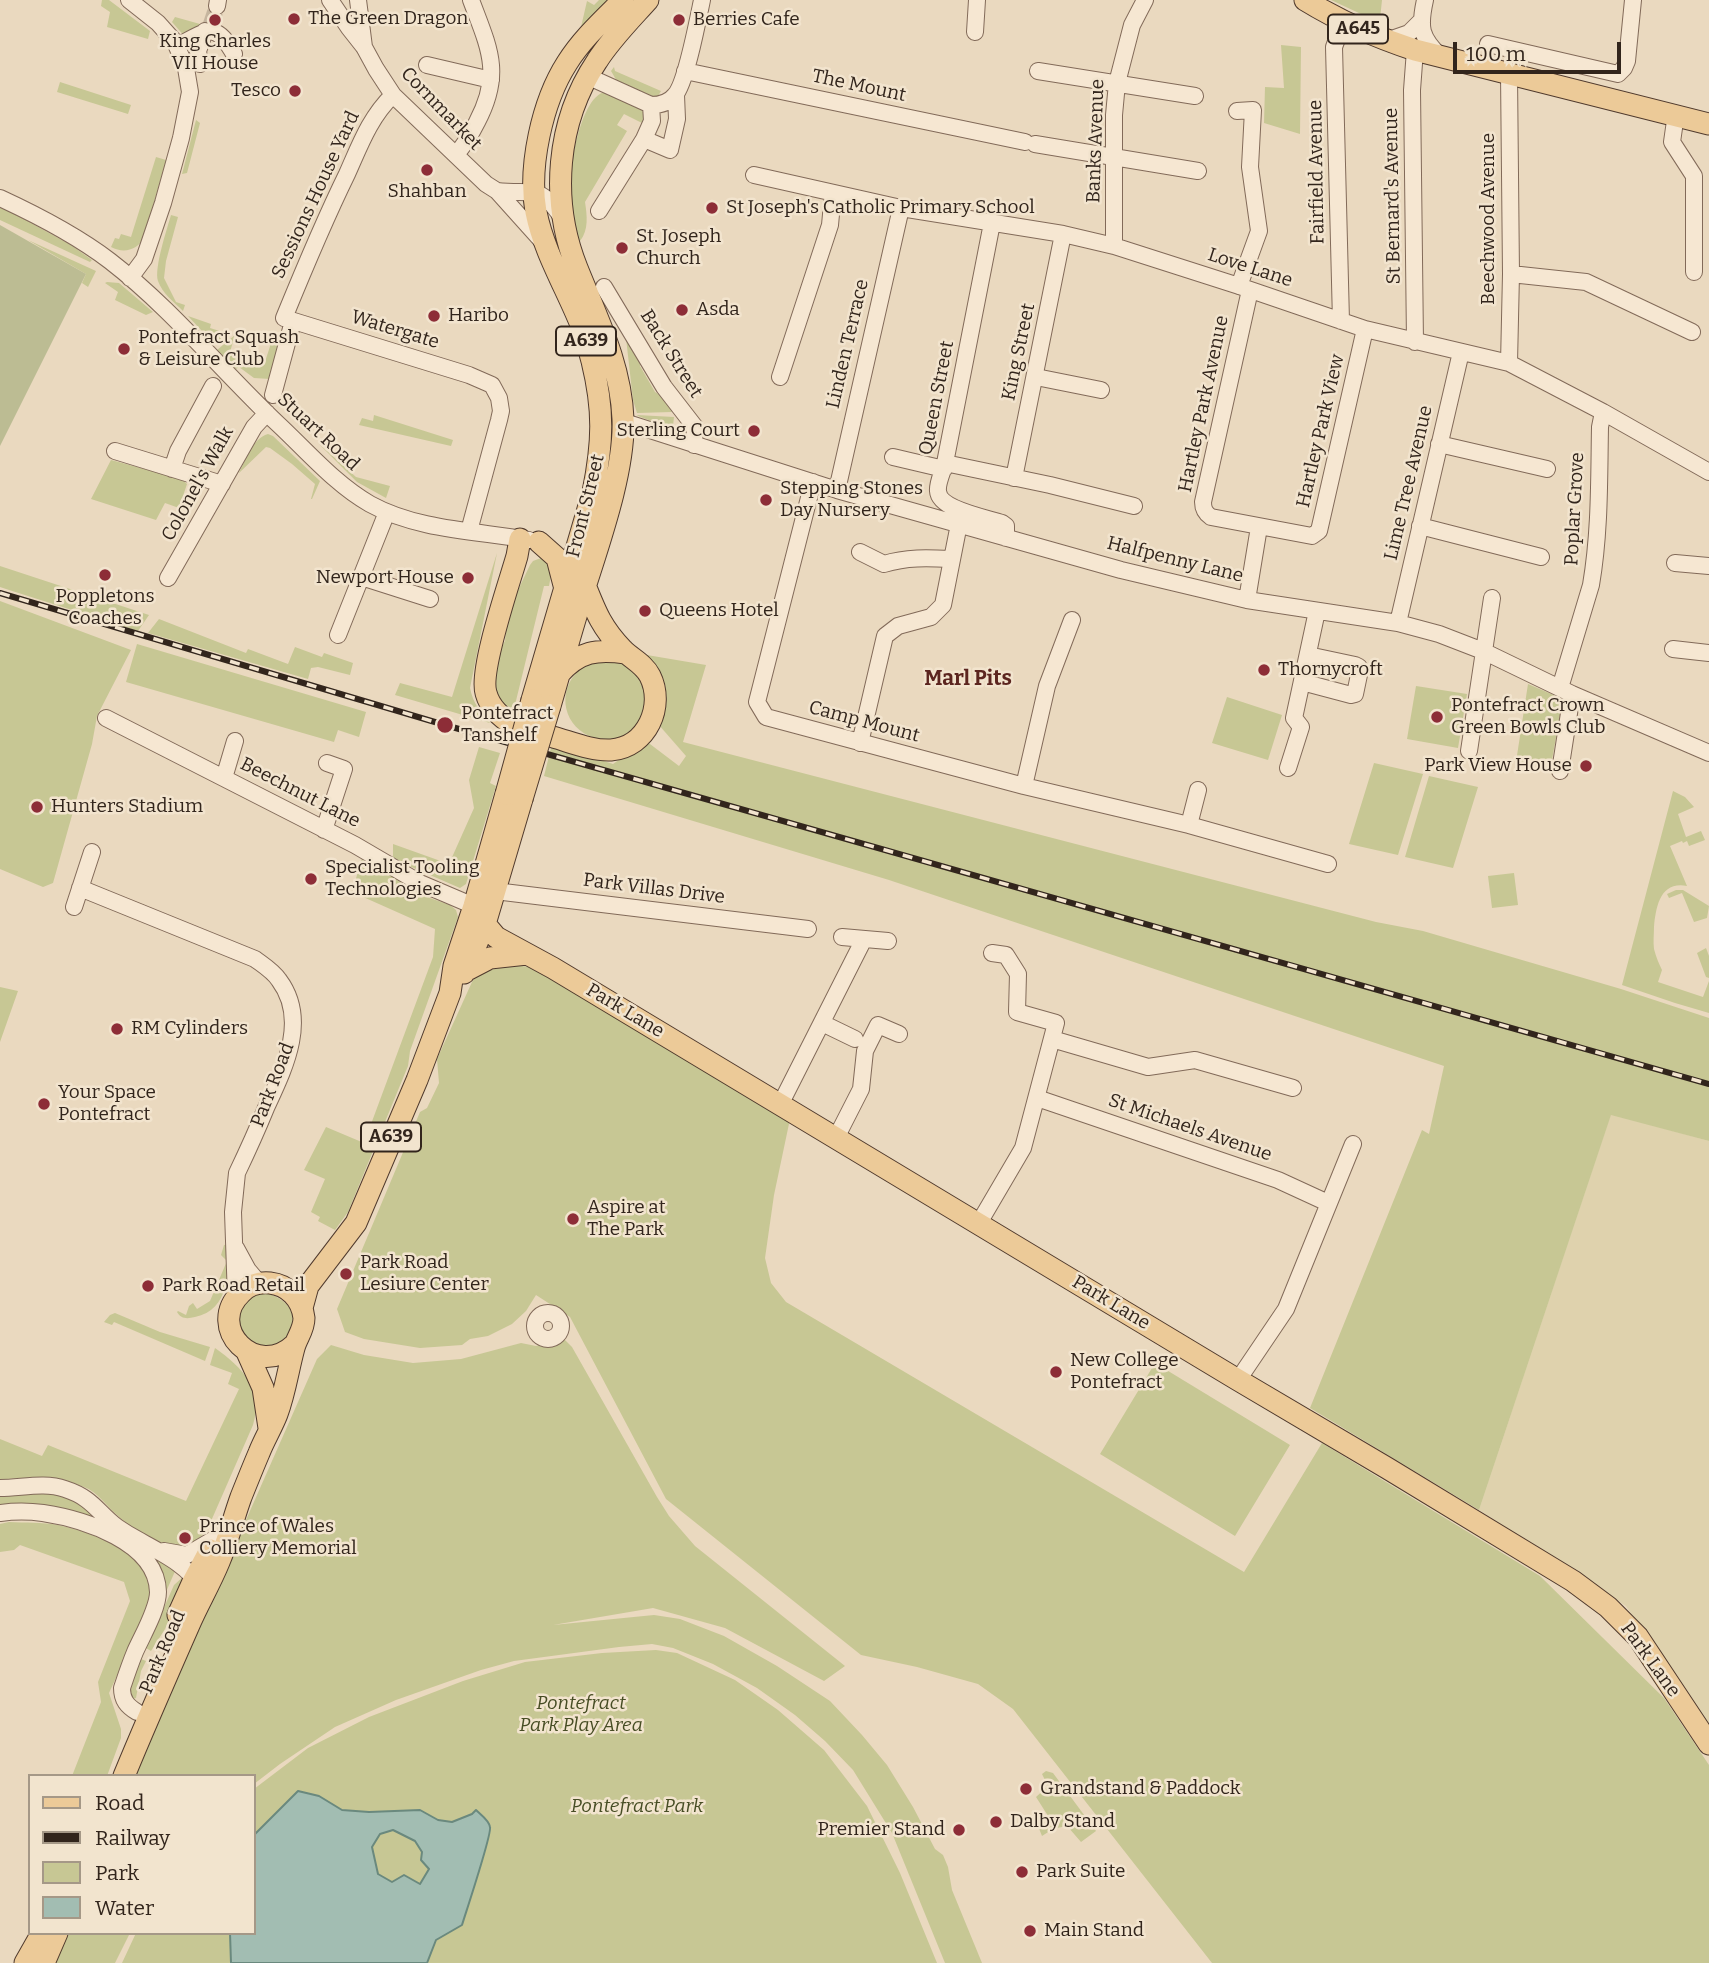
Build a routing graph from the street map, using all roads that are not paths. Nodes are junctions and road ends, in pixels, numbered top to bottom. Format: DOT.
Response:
graph roads {
  1 [pos="330,0"];
  2 [pos="359,0"];
  3 [pos="471,0"];
  4 [pos="623,0"];
  5 [pos="648,0"];
  6 [pos="702,0"];
  7 [pos="977,0"];
  8 [pos="1145,0"];
  9 [pos="1305,0"];
  10 [pos="1425,0"];
  11 [pos="1633,0"];
  12 [pos="135,2"];
  13 [pos="1421,21"];
  14 [pos="1343,23"];
  15 [pos="208,29"];
  16 [pos="975,32"];
  17 [pos="1386,41"];
  18 [pos="185,42"];
  19 [pos="1488,44"];
  20 [pos="364,47"];
  21 [pos="1415,50"];
  22 [pos="234,54"];
  23 [pos="571,57"];
  24 [pos="1441,57"];
  25 [pos="200,64"];
  26 [pos="427,65"];
  27 [pos="685,71"];
  28 [pos="1038,71"];
  29 [pos="1509,74"];
  30 [pos="587,76"];
  31 [pos="491,80"];
  32 [pos="1117,83"];
  33 [pos="393,94"];
  34 [pos="676,95"];
  35 [pos="1195,96"];
  36 [pos="650,104"];
  37 [pos="548,105"];
  38 [pos="1237,111"];
  39 [pos="1676,114"];
  40 [pos="1709,124"];
  41 [pos="643,139"];
  42 [pos="456,154"];
  43 [pos="1115,157"];
  44 [pos="560,168"];
  45 [pos="1198,171"];
  46 [pos="754,174"];
  47 [pos="497,191"];
  48 [pos="534,191"];
  49 [pos="833,193"];
  50 [pos="0,198"];
  51 [pos="901,208"];
  52 [pos="599,211"];
  53 [pos="563,219"];
  54 [pos="992,223"];
  55 [pos="1063,234"];
  56 [pos="1114,246"];
  57 [pos="547,247"];
  58 [pos="1694,272"];
  59 [pos="1511,274"];
  60 [pos="130,278"];
  61 [pos="604,287"];
  62 [pos="1245,288"];
  63 [pos="289,319"];
  64 [pos="1341,321"];
  65 [pos="1365,329"];
  66 [pos="1692,332"];
  67 [pos="1415,342"];
  68 [pos="1461,352"];
  69 [pos="1509,363"];
  70 [pos="780,377"];
  71 [pos="1035,377"];
  72 [pos="213,386"];
  73 [pos="272,388"];
  74 [pos="1101,390"];
  75 [pos="601,403"];
  76 [pos="1603,412"];
  77 [pos="267,413"];
  78 [pos="623,423"];
  79 [pos="601,441"];
  80 [pos="1439,444"];
  81 [pos="694,445"];
  82 [pos="114,451"];
  83 [pos="893,457"];
  84 [pos="944,466"];
  85 [pos="172,468"];
  86 [pos="1547,469"];
  87 [pos="1709,472"];
  88 [pos="1014,478"];
  89 [pos="813,482"];
  90 [pos="222,484"];
  91 [pos="837,490"];
  92 [pos="1134,506"];
  93 [pos="387,512"];
  94 [pos="583,523"];
  95 [pos="959,524"];
  96 [pos="1420,526"];
  97 [pos="1259,527"];
  98 [pos="469,531"];
  99 [pos="1006,538"];
  100 [pos="529,540"];
  101 [pos="860,552"];
  102 [pos="1541,557"];
  103 [pos="951,559"];
  104 [pos="1675,563"];
  105 [pos="1709,566"];
  106 [pos="361,577"];
  107 [pos="168,578"];
  108 [pos="575,586"];
  109 [pos="1492,598"];
  110 [pos="430,599"];
  111 [pos="1247,600"];
  112 [pos="1317,611"];
  113 [pos="1072,620"];
  114 [pos="1398,623"];
  115 [pos="338,635"];
  116 [pos="1673,649"];
  117 [pos="1483,651"];
  118 [pos="626,653"];
  119 [pos="1709,653"];
  120 [pos="1308,655"];
  121 [pos="551,670"];
  122 [pos="1303,682"];
  123 [pos="1566,691"];
  124 [pos="106,718"];
  125 [pos="513,725"];
  126 [pos="553,737"];
  127 [pos="235,741"];
  128 [pos="860,743"];
  129 [pos="1469,751"];
  130 [pos="1709,753"];
  131 [pos="327,763"];
  132 [pos="1288,768"];
  133 [pos="1560,771"];
  134 [pos="223,778"];
  135 [pos="1024,786"];
  136 [pos="1198,790"];
  137 [pos="1189,825"];
  138 [pos="324,830"];
  139 [pos="92,852"];
  140 [pos="1328,864"];
  141 [pos="80,888"];
  142 [pos="487,905"];
  143 [pos="74,906"];
  144 [pos="808,929"];
  145 [pos="842,937"];
  146 [pos="864,939"];
  147 [pos="888,941"];
  148 [pos="522,951"];
  149 [pos="992,953"];
  150 [pos="465,971"];
  151 [pos="450,993"];
  152 [pos="822,1023"];
  153 [pos="899,1034"];
  154 [pos="855,1039"];
  155 [pos="1052,1039"];
  156 [pos="1293,1088"];
  157 [pos="1037,1098"];
  158 [pos="780,1105"];
  159 [pos="836,1138"];
  160 [pos="1353,1144"];
  161 [pos="1328,1203"];
  162 [pos="979,1223"];
  163 [pos="234,1242"];
  164 [pos="336,1250"];
  165 [pos="266,1283"];
  166 [pos="236,1298"];
  167 [pos="302,1308"];
  168 [pos="295,1343"];
  169 [pos="247,1352"];
  170 [pos="1238,1380"];
  171 [pos="269,1428"];
  172 [pos="0,1488"];
  173 [pos="241,1497"];
  174 [pos="0,1513"];
  175 [pos="216,1538"];
  176 [pos="158,1550"];
  177 [pos="198,1588"];
  178 [pos="155,1699"];
  179 [pos="133,1714"];
  180 [pos="1709,1744"];
  181 [pos="118,1774"];
  182 [pos="125,1774"];
  183 [pos="42,1935"];
  184 [pos="56,1935"];
  185 [pos="25,1963"];
  186 [pos="44,1963"];
  1 -- 20 [label="street, Cornmarket"];
  2 -- 20 [label="street, Cornmarket"];
  3 -- 31 [label="street"];
  4 -- 23 [label="main road, A639"];
  5 -- 30 [label="main road, A639"];
  6 -- 27 [label="street"];
  7 -- 16 [label="street"];
  8 -- 32 [label="street, Banks Avenue"];
  9 -- 14 [label="main road, A645"];
  10 -- 13 [label="street"];
  11 -- 19 [label="street"];
  12 -- 60 [label="street"];
  13 -- 17 [label="street"];
  13 -- 24 [label="street"];
  14 -- 17 [label="main road, A645"];
  14 -- 64 [label="street, Fairfield Avenue"];
  15 -- 18 [label="street"];
  15 -- 22 [label="street"];
  15 -- 25 [label="street"];
  17 -- 21 [label="main road, A645"];
  20 -- 33 [label="street, Cornmarket"];
  21 -- 24 [label="main road, A645"];
  21 -- 67 [label="street, St Bernard's Avenue"];
  23 -- 30 [label="main road"];
  23 -- 37 [label="main road, Front Street / A639"];
  24 -- 29 [label="main road, A645"];
  26 -- 31 [label="street"];
  27 -- 34 [label="street"];
  27 -- 43 [label="street, The Mount"];
  28 -- 32 [label="street"];
  29 -- 39 [label="main road, A645"];
  29 -- 59 [label="street, Beechwood Avenue"];
  30 -- 36 [label="street"];
  30 -- 37 [label="main road, A639"];
  30 -- 44 [label="main road, Front Street / A639"];
  31 -- 42 [label="street"];
  32 -- 35 [label="street"];
  32 -- 43 [label="street, Banks Avenue"];
  33 -- 42 [label="street, Cornmarket"];
  33 -- 63 [label="street, Sessions House Yard"];
  34 -- 36 [label="street"];
  34 -- 41 [label="street"];
  36 -- 41 [label="street"];
  37 -- 48 [label="main road, Front Street / A639"];
  38 -- 62 [label="street"];
  39 -- 40 [label="main road, A645"];
  39 -- 58 [label="street"];
  41 -- 52 [label="street"];
  42 -- 47 [label="street, Cornmarket"];
  43 -- 45 [label="street, The Mount"];
  43 -- 56 [label="street, Banks Avenue"];
  44 -- 48 [label="street"];
  44 -- 53 [label="main road, Front Street / A639"];
  46 -- 49 [label="street, Love Lane"];
  47 -- 48 [label="street"];
  47 -- 57 [label="street, Cornmarket"];
  48 -- 53 [label="street"];
  48 -- 57 [label="main road, Front Street / A639"];
  49 -- 51 [label="street, Love Lane"];
  49 -- 70 [label="street"];
  50 -- 60 [label="street, Stuart Road"];
  51 -- 54 [label="street, Love Lane"];
  51 -- 91 [label="street, Linden Terrace"];
  53 -- 78 [label="main road, Front Street / A639"];
  54 -- 55 [label="street, Love Lane"];
  54 -- 84 [label="street, Queen Street"];
  55 -- 56 [label="street, Love Lane"];
  55 -- 71 [label="street, King Street"];
  56 -- 62 [label="street, Love Lane"];
  57 -- 75 [label="main road, Front Street / A639"];
  59 -- 66 [label="street"];
  59 -- 69 [label="street, Beechwood Avenue"];
  60 -- 77 [label="street, Stuart Road"];
  61 -- 81 [label="street, Back Street"];
  62 -- 64 [label="street, Love Lane"];
  62 -- 97 [label="street, Hartley Park Avenue"];
  63 -- 73 [label="street"];
  63 -- 98 [label="street, Watergate"];
  64 -- 65 [label="street, Love Lane"];
  65 -- 67 [label="street, Love Lane"];
  65 -- 97 [label="street, Hartley Park View"];
  67 -- 68 [label="street, Love Lane"];
  68 -- 69 [label="street, Love Lane"];
  68 -- 80 [label="street, Lime Tree Avenue"];
  69 -- 76 [label="street, Love Lane"];
  71 -- 74 [label="street"];
  71 -- 88 [label="street, King Street"];
  72 -- 85 [label="street"];
  75 -- 78 [label="main road"];
  75 -- 79 [label="main road, Front Street / A639"];
  76 -- 87 [label="street, Love Lane"];
  76 -- 123 [label="street, Poplar Grove"];
  77 -- 90 [label="street, Colonel's Walk"];
  77 -- 93 [label="street, Stuart Road"];
  78 -- 79 [label="main road"];
  78 -- 81 [label="street, Halfpenny Lane"];
  78 -- 108 [label="main road, Front Street / A639"];
  79 -- 94 [label="main road, Front Street / A639"];
  80 -- 86 [label="street"];
  80 -- 96 [label="street, Lime Tree Avenue"];
  81 -- 89 [label="street, Halfpenny Lane"];
  82 -- 85 [label="street"];
  83 -- 84 [label="street"];
  84 -- 88 [label="street"];
  84 -- 99 [label="street, Queen Street"];
  85 -- 90 [label="street"];
  88 -- 92 [label="street"];
  89 -- 91 [label="street, Halfpenny Lane"];
  89 -- 128 [label="street, Camp Mount"];
  90 -- 107 [label="street, Colonel's Walk"];
  91 -- 95 [label="street, Halfpenny Lane"];
  93 -- 98 [label="street, Stuart Road"];
  93 -- 106 [label="street"];
  94 -- 100 [label="main road"];
  94 -- 108 [label="main road, Front Street / A639"];
  95 -- 99 [label="street, Halfpenny Lane"];
  95 -- 103 [label="street"];
  96 -- 102 [label="street"];
  96 -- 114 [label="street, Lime Tree Avenue"];
  97 -- 111 [label="street"];
  98 -- 100 [label="street, Stuart Road"];
  99 -- 111 [label="street, Halfpenny Lane"];
  100 -- 108 [label="main road"];
  100 -- 125 [label="main road"];
  101 -- 103 [label="street"];
  103 -- 128 [label="street"];
  104 -- 105 [label="street"];
  106 -- 110 [label="street"];
  106 -- 115 [label="street"];
  108 -- 118 [label="main road"];
  108 -- 121 [label="main road, Front Street / A639"];
  109 -- 117 [label="street"];
  111 -- 112 [label="street, Halfpenny Lane"];
  112 -- 114 [label="street, Halfpenny Lane"];
  112 -- 120 [label="street"];
  113 -- 135 [label="street"];
  114 -- 117 [label="street, Halfpenny Lane"];
  116 -- 119 [label="street"];
  117 -- 123 [label="street, Halfpenny Lane"];
  117 -- 129 [label="street"];
  118 -- 121 [label="main road"];
  118 -- 126 [label="main road"];
  120 -- 122 [label="street"];
  120 -- 122 [label="street"];
  121 -- 142 [label="main road, Park Road / A639, bridge"];
  122 -- 132 [label="street"];
  123 -- 130 [label="street, Halfpenny Lane"];
  123 -- 133 [label="street, Poplar Grove"];
  124 -- 134 [label="street, Beechnut Lane"];
  127 -- 134 [label="street"];
  128 -- 135 [label="street, Camp Mount"];
  131 -- 138 [label="street"];
  134 -- 138 [label="street, Beechnut Lane"];
  135 -- 137 [label="street, Camp Mount"];
  136 -- 137 [label="street"];
  137 -- 140 [label="street, Camp Mount"];
  138 -- 142 [label="street, Beechnut Lane"];
  139 -- 141 [label="street"];
  141 -- 143 [label="street"];
  141 -- 163 [label="street, Park Road"];
  142 -- 144 [label="street, Park Villas Drive"];
  142 -- 148 [label="main road, Park Lane"];
  142 -- 150 [label="main road, Park Road / A639"];
  142 -- 151 [label="main road, Park Road / A639"];
  145 -- 146 [label="street"];
  146 -- 147 [label="street"];
  146 -- 152 [label="street"];
  148 -- 150 [label="main road"];
  148 -- 158 [label="main road, Park Lane"];
  149 -- 155 [label="street"];
  150 -- 151 [label="main road, Park Road / A639"];
  151 -- 164 [label="main road, Park Road / A639"];
  152 -- 154 [label="street"];
  152 -- 158 [label="street"];
  153 -- 159 [label="street"];
  155 -- 156 [label="street"];
  155 -- 157 [label="street"];
  157 -- 161 [label="street, St Michaels Avenue"];
  157 -- 162 [label="street"];
  158 -- 159 [label="main road, Park Lane"];
  159 -- 162 [label="main road, Park Lane"];
  160 -- 161 [label="street"];
  161 -- 170 [label="street"];
  162 -- 170 [label="main road, Park Lane"];
  163 -- 165 [label="street, Park Road"];
  163 -- 166 [label="street, Park Road"];
  164 -- 165 [label="main road, Park Road / A639"];
  164 -- 167 [label="main road, Park Road / A639"];
  165 -- 166 [label="main road, Park Road / A639"];
  165 -- 167 [label="main road, Park Road"];
  166 -- 169 [label="main road, Park Road"];
  167 -- 168 [label="main road, Park Road / A639"];
  168 -- 169 [label="main road"];
  168 -- 171 [label="main road, Park Road"];
  169 -- 171 [label="main road, Park Road"];
  170 -- 180 [label="main road, Park Lane"];
  171 -- 173 [label="main road, Park Road"];
  172 -- 176 [label="street"];
  173 -- 175 [label="main road, Park Road"];
  173 -- 177 [label="main road, Park Road"];
  174 -- 179 [label="street"];
  175 -- 176 [label="street"];
  175 -- 177 [label="main road, Park Road"];
  176 -- 177 [label="street"];
  177 -- 178 [label="main road, Park Road"];
  177 -- 179 [label="main road, Park Road"];
  178 -- 179 [label="main road"];
  178 -- 182 [label="main road, Park Road"];
  179 -- 181 [label="main road, Park Road"];
  183 -- 185 [label="main road"];
  184 -- 186 [label="main road"];
}
